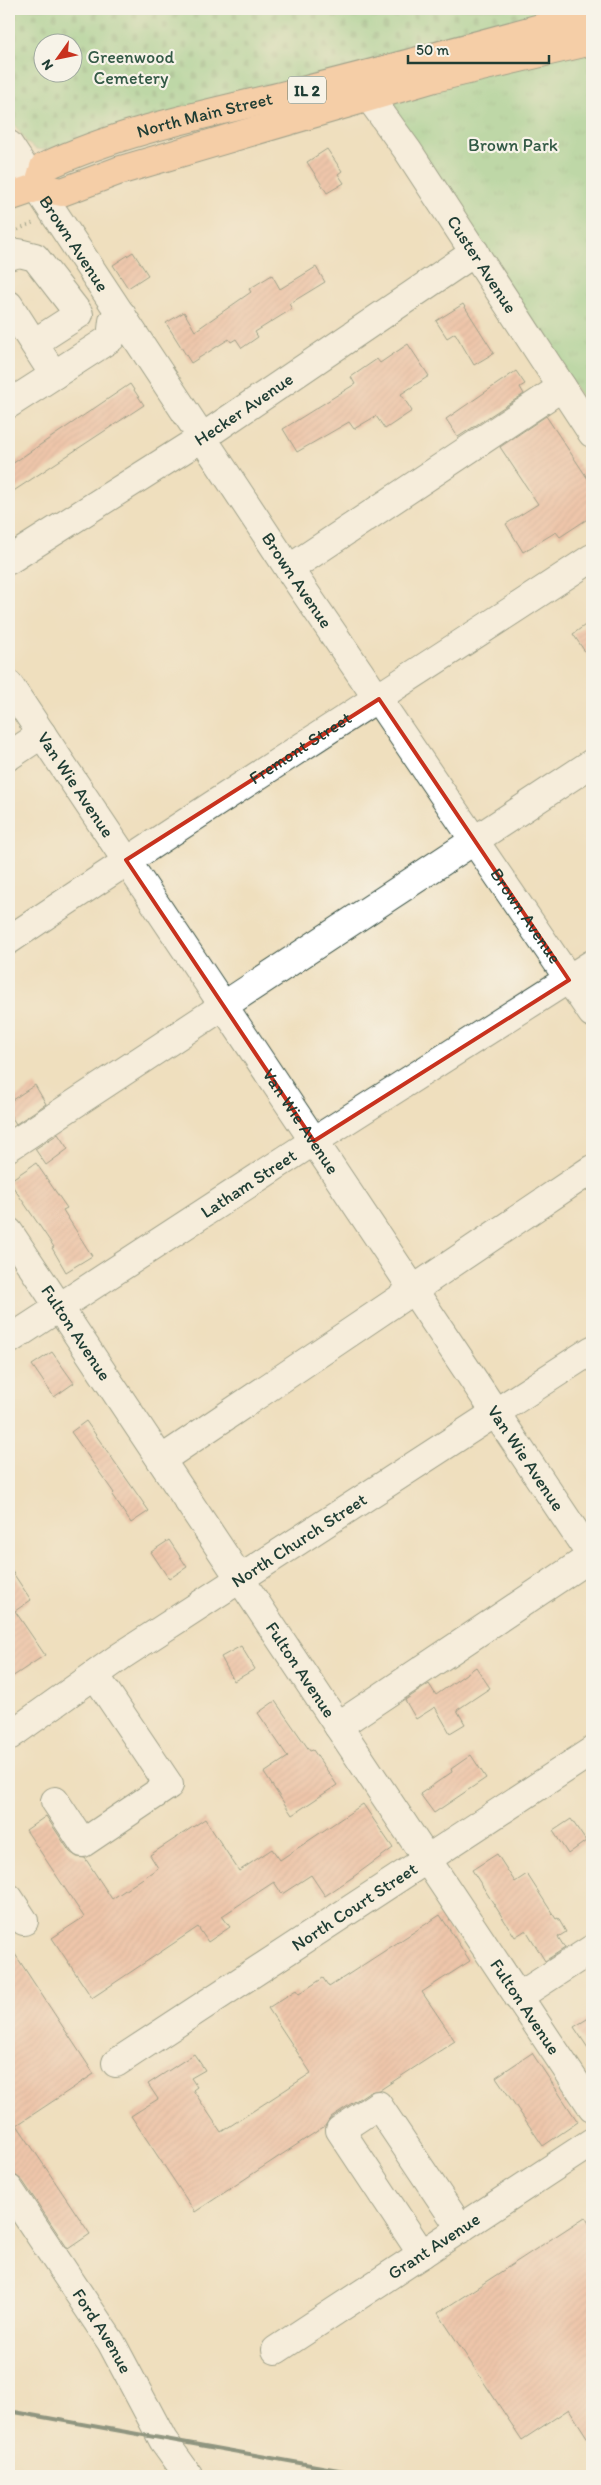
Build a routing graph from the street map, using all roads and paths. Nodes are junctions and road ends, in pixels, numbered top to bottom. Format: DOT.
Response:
graph roads {
  1 [pos="592,14"];
  2 [pos="592,41"];
  3 [pos="369,97"];
  4 [pos="9,145"];
  5 [pos="38,187"];
  6 [pos="9,197"];
  7 [pos="475,252"];
  8 [pos="9,256"];
  9 [pos="9,304"];
  10 [pos="79,314"];
  11 [pos="117,318"];
  12 [pos="34,343"];
  13 [pos="54,375"];
  14 [pos="562,387"];
  15 [pos="9,404"];
  16 [pos="592,433"];
  17 [pos="203,437"];
  18 [pos="592,558"];
  19 [pos="9,560"];
  20 [pos="289,569"];
  21 [pos="9,685"];
  22 [pos="379,699"];
  23 [pos="42,734"];
  24 [pos="9,756"];
  25 [pos="592,763"];
  26 [pos="475,840"];
  27 [pos="126,860"];
  28 [pos="9,940"];
  29 [pos="592,964"];
  30 [pos="569,980"];
  31 [pos="223,1006"];
  32 [pos="592,1012"];
  33 [pos="314,1141"];
  34 [pos="9,1147"];
  35 [pos="592,1169"];
  36 [pos="9,1232"];
  37 [pos="413,1290"];
  38 [pos="59,1306"];
  39 [pos="9,1340"];
  40 [pos="592,1350"];
  41 [pos="496,1413"];
  42 [pos="161,1460"];
  43 [pos="592,1556"];
  44 [pos="240,1579"];
  45 [pos="95,1675"];
  46 [pos="338,1726"];
  47 [pos="9,1736"];
  48 [pos="592,1751"];
  49 [pos="55,1801"];
  50 [pos="426,1858"];
  51 [pos="9,1898"];
  52 [pos="24,1921"];
  53 [pos="592,1949"];
  54 [pos="518,1997"];
  55 [pos="116,2063"];
  56 [pos="592,2108"];
  57 [pos="592,2142"];
  58 [pos="9,2189"];
  59 [pos="461,2229"];
  60 [pos="422,2254"];
  61 [pos="276,2350"];
  62 [pos="189,2476"];
  1 -- 5 [label="main road, North Main Street / IL 2"];
  2 -- 3 [label="main road, North Main Street / IL 2"];
  3 -- 5 [label="main road, North Main Street / IL 2"];
  3 -- 7 [label="street, Custer Avenue"];
  4 -- 5 [label="street, Brown Avenue"];
  5 -- 6 [label="main road"];
  5 -- 11 [label="street, Brown Avenue"];
  7 -- 14 [label="street, Custer Avenue"];
  7 -- 17 [label="street, Hecker Avenue"];
  8 -- 10 [label="street"];
  9 -- 12 [label="street"];
  10 -- 11 [label="street"];
  10 -- 12 [label="street"];
  11 -- 13 [label="street"];
  11 -- 17 [label="street, Brown Avenue"];
  12 -- 13 [label="street"];
  13 -- 15 [label="street"];
  14 -- 16 [label="street, Custer Avenue"];
  14 -- 20 [label="street"];
  17 -- 19 [label="street, Hecker Avenue"];
  17 -- 20 [label="street, Brown Avenue"];
  18 -- 22 [label="street, Fremont Street"];
  20 -- 22 [label="street, Brown Avenue"];
  21 -- 23 [label="street, Van Wie Avenue"];
  22 -- 26 [label="street, Brown Avenue"];
  22 -- 27 [label="street, Fremont Street"];
  23 -- 24 [label="street"];
  23 -- 27 [label="street, Van Wie Avenue"];
  25 -- 26 [label="street"];
  26 -- 30 [label="street, Brown Avenue"];
  26 -- 31 [label="street"];
  27 -- 28 [label="street, Fremont Street"];
  27 -- 31 [label="street, Van Wie Avenue"];
  29 -- 30 [label="street, Latham Street"];
  30 -- 32 [label="street, Brown Avenue"];
  30 -- 33 [label="street, Latham Street"];
  31 -- 33 [label="street, Van Wie Avenue"];
  31 -- 34 [label="street"];
  33 -- 37 [label="street, Van Wie Avenue"];
  33 -- 38 [label="street, Latham Street"];
  35 -- 37 [label="street"];
  36 -- 38 [label="street, Fulton Avenue"];
  37 -- 41 [label="street, Van Wie Avenue"];
  37 -- 42 [label="street"];
  38 -- 39 [label="street, Latham Street"];
  38 -- 42 [label="street, Fulton Avenue"];
  40 -- 41 [label="street, North Church Street"];
  41 -- 43 [label="street, Van Wie Avenue"];
  41 -- 44 [label="street, North Church Street"];
  42 -- 44 [label="street, Fulton Avenue"];
  43 -- 46 [label="street"];
  44 -- 45 [label="street, North Church Street"];
  44 -- 46 [label="street, Fulton Avenue"];
  45 -- 47 [label="street, North Church Street"];
  45 -- 49 [label="street"];
  46 -- 50 [label="street, Fulton Avenue"];
  48 -- 50 [label="street, North Court Street"];
  50 -- 54 [label="street, Fulton Avenue"];
  50 -- 55 [label="street, North Court Street"];
  51 -- 52 [label="street"];
  53 -- 54 [label="street"];
  54 -- 56 [label="street, Fulton Avenue"];
  57 -- 59 [label="street, Grant Avenue"];
  58 -- 62 [label="street, Ford Avenue"];
  59 -- 60 [label="street, Grant Avenue"];
  59 -- 60 [label="street"];
  60 -- 61 [label="street, Grant Avenue"];
}
